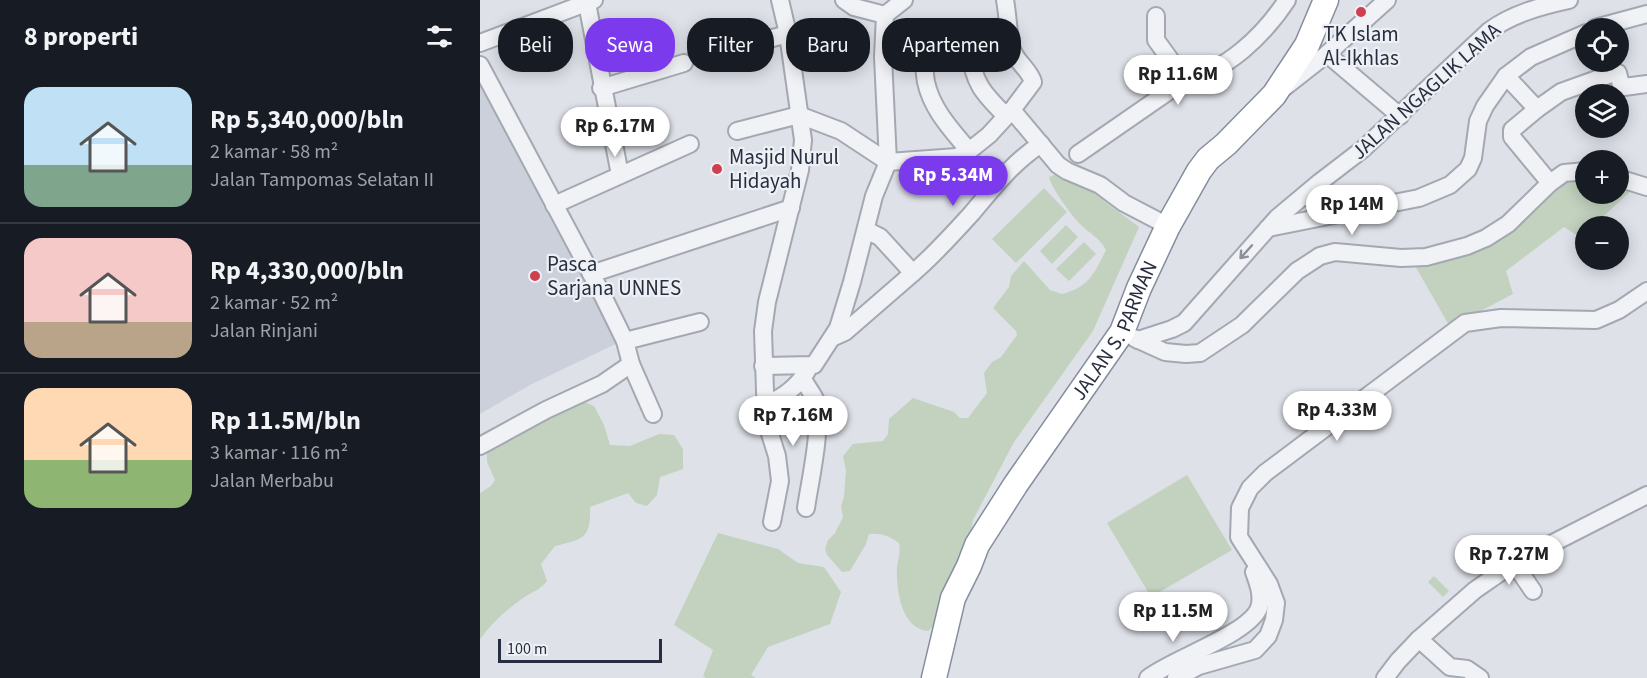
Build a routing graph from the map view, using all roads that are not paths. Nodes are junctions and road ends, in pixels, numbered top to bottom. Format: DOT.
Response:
graph roads {
  1 [pos="780,0"];
  2 [pos="844,0"];
  3 [pos="904,0"];
  4 [pos="1021,0"];
  5 [pos="1287,0"];
  6 [pos="1326,0"];
  7 [pos="1386,0"];
  8 [pos="1569,0"];
  9 [pos="590,1"];
  10 [pos="1006,7"];
  11 [pos="1647,14"];
  12 [pos="885,15"];
  13 [pos="1156,15"];
  14 [pos="1629,19"];
  15 [pos="786,26"];
  16 [pos="1575,38"];
  17 [pos="480,43"];
  18 [pos="1327,54"];
  19 [pos="684,63"];
  20 [pos="480,65"];
  21 [pos="793,72"];
  22 [pos="925,72"];
  23 [pos="975,72"];
  24 [pos="1506,76"];
  25 [pos="1185,80"];
  26 [pos="1647,84"];
  27 [pos="602,88"];
  28 [pos="1274,95"];
  29 [pos="1537,109"];
  30 [pos="1009,113"];
  31 [pos="799,115"];
  32 [pos="1400,116"];
  33 [pos="737,131"];
  34 [pos="690,144"];
  35 [pos="1041,144"];
  36 [pos="969,151"];
  37 [pos="1078,154"];
  38 [pos="888,162"];
  39 [pos="1575,172"];
  40 [pos="620,175"];
  41 [pos="1629,181"];
  42 [pos="1550,183"];
  43 [pos="1647,187"];
  44 [pos="554,205"];
  45 [pos="791,208"];
  46 [pos="1168,226"];
  47 [pos="1268,228"];
  48 [pos="866,230"];
  49 [pos="913,273"];
  50 [pos="591,274"];
  51 [pos="1647,291"];
  52 [pos="700,322"];
  53 [pos="1130,336"];
  54 [pos="834,337"];
  55 [pos="625,341"];
  56 [pos="631,364"];
  57 [pos="814,364"];
  58 [pos="763,366"];
  59 [pos="803,379"];
  60 [pos="767,404"];
  61 [pos="653,414"];
  62 [pos="480,446"];
  63 [pos="1647,495"];
  64 [pos="806,508"];
  65 [pos="772,522"];
  66 [pos="1247,552"];
  67 [pos="1514,563"];
  68 [pos="1533,591"];
  69 [pos="1419,639"];
  70 [pos="1216,642"];
  71 [pos="1228,657"];
  72 [pos="934,678"];
  73 [pos="1148,678"];
  74 [pos="1176,678"];
  75 [pos="1385,678"];
  76 [pos="1480,678"];
  1 -- 15 [label="street"];
  2 -- 12 [label="street"];
  3 -- 12 [label="street"];
  4 -- 10 [label="street"];
  5 -- 25 [label="street"];
  6 -- 28 [label="highway, JALAN S. PARMAN"];
  7 -- 18 [label="street"];
  8 -- 32 [label="street, JALAN NGAGLIK LAMA"];
  9 -- 17 [label="street"];
  9 -- 27 [label="street"];
  10 -- 30 [label="street"];
  11 -- 14 [label="street"];
  12 -- 38 [label="street"];
  13 -- 25 [label="street"];
  16 -- 24 [label="street, JALAN NGAGLIK LAMA"];
  18 -- 28 [label="street"];
  18 -- 32 [label="street"];
  19 -- 27 [label="street"];
  20 -- 44 [label="street"];
  21 -- 31 [label="street"];
  22 -- 36 [label="street"];
  23 -- 30 [label="street"];
  24 -- 29 [label="street"];
  24 -- 47 [label="street, JALAN NGAGLIK LAMA"];
  25 -- 37 [label="street"];
  26 -- 29 [label="street"];
  27 -- 40 [label="street"];
  28 -- 46 [label="highway, JALAN S. PARMAN"];
  29 -- 42 [label="street"];
  30 -- 35 [label="street"];
  30 -- 36 [label="street"];
  31 -- 33 [label="street"];
  31 -- 38 [label="street"];
  31 -- 45 [label="street"];
  32 -- 47 [label="street, JALAN NGAGLIK LAMA"];
  34 -- 40 [label="street"];
  35 -- 46 [label="street"];
  35 -- 49 [label="street"];
  36 -- 38 [label="street"];
  38 -- 48 [label="street"];
  39 -- 42 [label="street"];
  40 -- 44 [label="street"];
  41 -- 43 [label="street"];
  42 -- 53 [label="street"];
  44 -- 50 [label="street"];
  45 -- 50 [label="street"];
  45 -- 58 [label="street"];
  46 -- 53 [label="highway, JALAN S. PARMAN"];
  47 -- 53 [label="street, JALAN NGAGLIK LAMA, one-way"];
  48 -- 49 [label="street"];
  48 -- 54 [label="street"];
  49 -- 54 [label="street"];
  50 -- 55 [label="street"];
  51 -- 66 [label="street"];
  52 -- 55 [label="street"];
  53 -- 72 [label="highway, JALAN S. PARMAN"];
  54 -- 57 [label="street"];
  55 -- 56 [label="street"];
  56 -- 61 [label="street"];
  56 -- 62 [label="street"];
  57 -- 58 [label="street"];
  57 -- 59 [label="street"];
  58 -- 60 [label="street"];
  59 -- 60 [label="street"];
  59 -- 64 [label="street"];
  60 -- 65 [label="street"];
  63 -- 67 [label="street"];
  66 -- 70 [label="street"];
  66 -- 71 [label="street"];
  67 -- 68 [label="street"];
  67 -- 69 [label="street"];
  69 -- 75 [label="street"];
  69 -- 76 [label="street"];
  70 -- 71 [label="street"];
  70 -- 73 [label="street"];
  71 -- 74 [label="street"];
}
